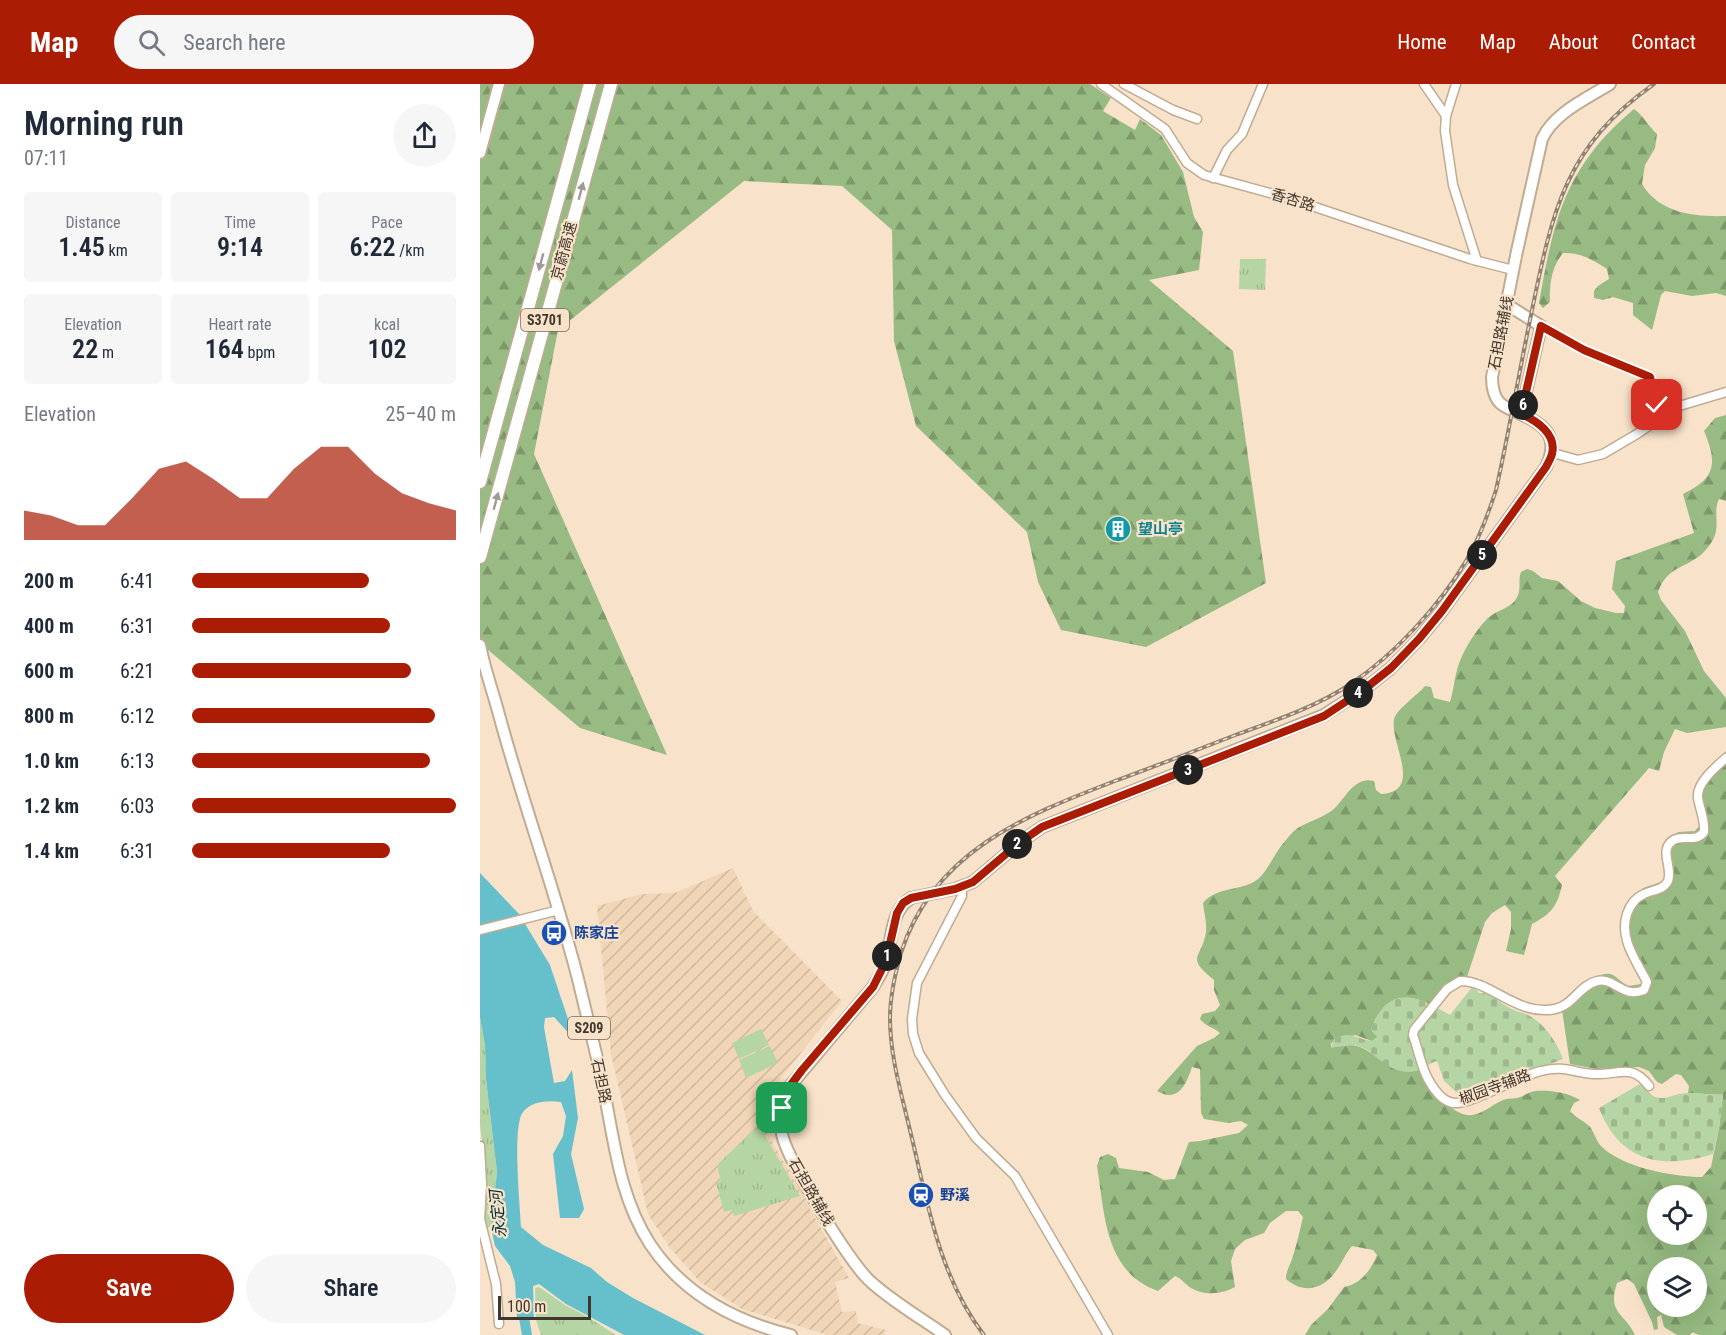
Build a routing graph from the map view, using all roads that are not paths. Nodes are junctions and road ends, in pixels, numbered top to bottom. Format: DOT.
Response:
graph roads {
  1 [pos="499,84"];
  2 [pos="590,84"];
  3 [pos="611,84"];
  4 [pos="1101,84"];
  5 [pos="1124,84"];
  6 [pos="1263,84"];
  7 [pos="1424,84"];
  8 [pos="1456,84"];
  9 [pos="1610,84"];
  10 [pos="1446,116"];
  11 [pos="1197,119"];
  12 [pos="480,153"];
  13 [pos="1213,178"];
  14 [pos="1477,261"];
  15 [pos="1513,270"];
  16 [pos="1506,304"];
  17 [pos="1541,326"];
  18 [pos="1726,392"];
  19 [pos="1521,414"];
  20 [pos="1664,416"];
  21 [pos="1553,453"];
  22 [pos="480,482"];
  23 [pos="480,557"];
  24 [pos="480,645"];
  25 [pos="1726,758"];
  26 [pos="962,886"];
  27 [pos="559,910"];
  28 [pos="480,930"];
  29 [pos="1649,1086"];
  30 [pos="480,1146"];
  31 [pos="499,1324"];
  32 [pos="791,1335"];
  33 [pos="945,1335"];
  34 [pos="1108,1335"];
  1 -- 12 [label="main road"];
  2 -- 22 [label="highway, 京蔚高速 / S3701, one-way"];
  23 -- 3 [label="highway, 京蔚高速 / S3701, one-way"];
  4 -- 13 [label="street, 香杏路"];
  5 -- 11 [label="street"];
  6 -- 13 [label="street"];
  7 -- 10 [label="street"];
  8 -- 10 [label="street"];
  9 -- 15 [label="main road, 石担路辅线"];
  10 -- 14 [label="street"];
  13 -- 14 [label="street, 香杏路"];
  14 -- 15 [label="street, 香杏路"];
  15 -- 16 [label="main road, 石担路辅线"];
  16 -- 17 [label="main road"];
  16 -- 19 [label="main road, 石担路辅线"];
  17 -- 19 [label="main road"];
  17 -- 20 [label="street"];
  18 -- 20 [label="street"];
  19 -- 21 [label="main road, 石担路辅线"];
  20 -- 21 [label="street"];
  21 -- 26 [label="main road"];
  24 -- 27 [label="main road, 石担路 / S209"];
  25 -- 29 [label="street, 椒园寺辅路"];
  26 -- 33 [label="main road, 石担路辅线, bridge"];
  26 -- 34 [label="street"];
  27 -- 28 [label="street"];
  27 -- 32 [label="main road, 石担路 / S209"];
  30 -- 31 [label="street"];
}
